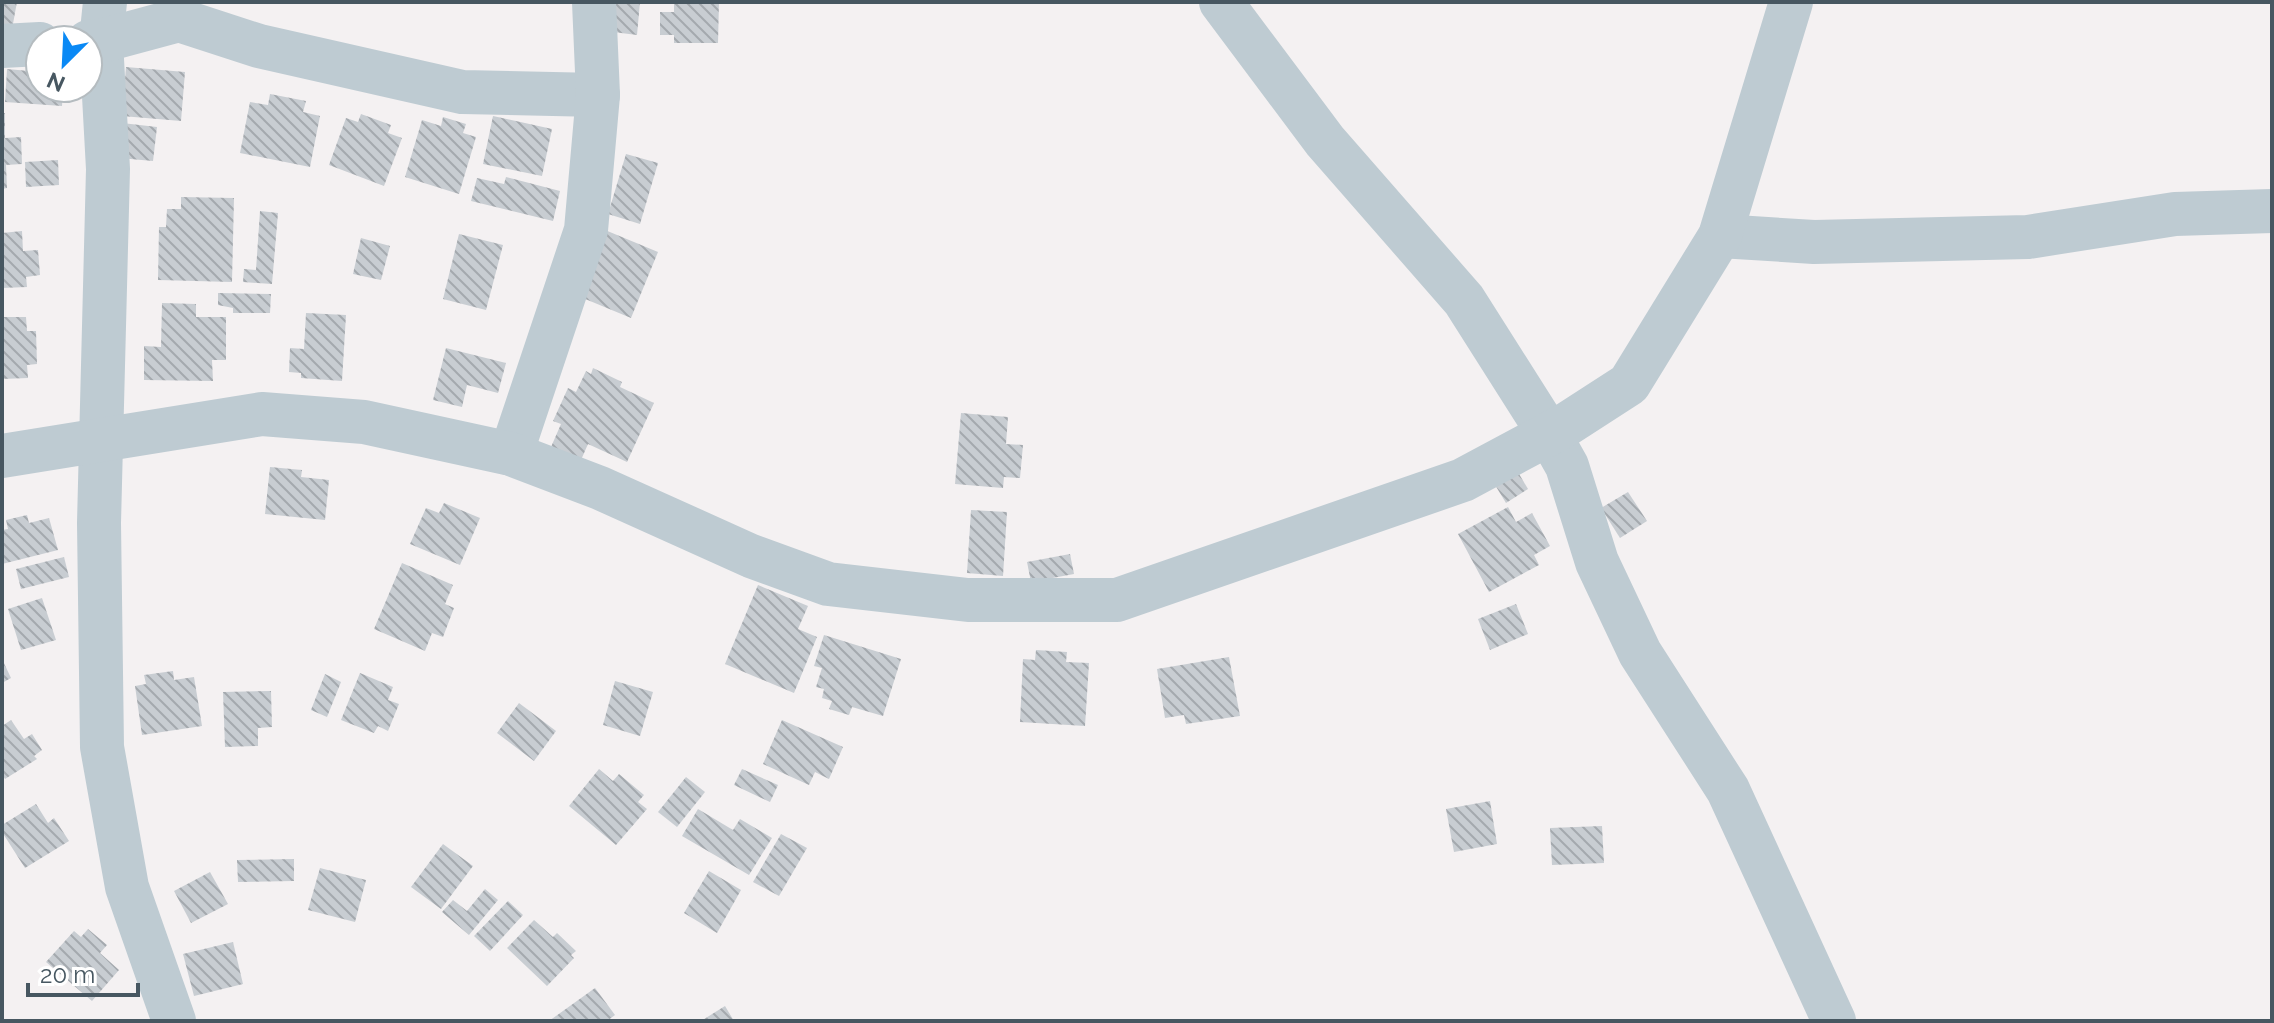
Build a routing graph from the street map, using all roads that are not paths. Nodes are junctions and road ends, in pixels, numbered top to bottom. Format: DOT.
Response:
graph roads {
  1 [pos="594,2"];
  2 [pos="1221,2"];
  3 [pos="1791,2"];
  4 [pos="104,27"];
  5 [pos="24,45"];
  6 [pos="2,46"];
  7 [pos="598,95"];
  8 [pos="103,104"];
  9 [pos="2272,211"];
  10 [pos="1720,236"];
  11 [pos="1549,434"];
  12 [pos="103,438"];
  13 [pos="511,454"];
  14 [pos="2,456"];
  15 [pos="174,1021"];
  16 [pos="1834,1021"];
  1 -- 7 [label="street"];
  2 -- 11 [label="street"];
  3 -- 10 [label="street"];
  4 -- 7 [label="street"];
  5 -- 6 [label="street"];
  7 -- 13 [label="street"];
  8 -- 12 [label="street"];
  9 -- 10 [label="street"];
  10 -- 11 [label="street"];
  11 -- 13 [label="street"];
  11 -- 16 [label="street"];
  12 -- 13 [label="street"];
  12 -- 14 [label="street"];
  12 -- 15 [label="street"];
}
